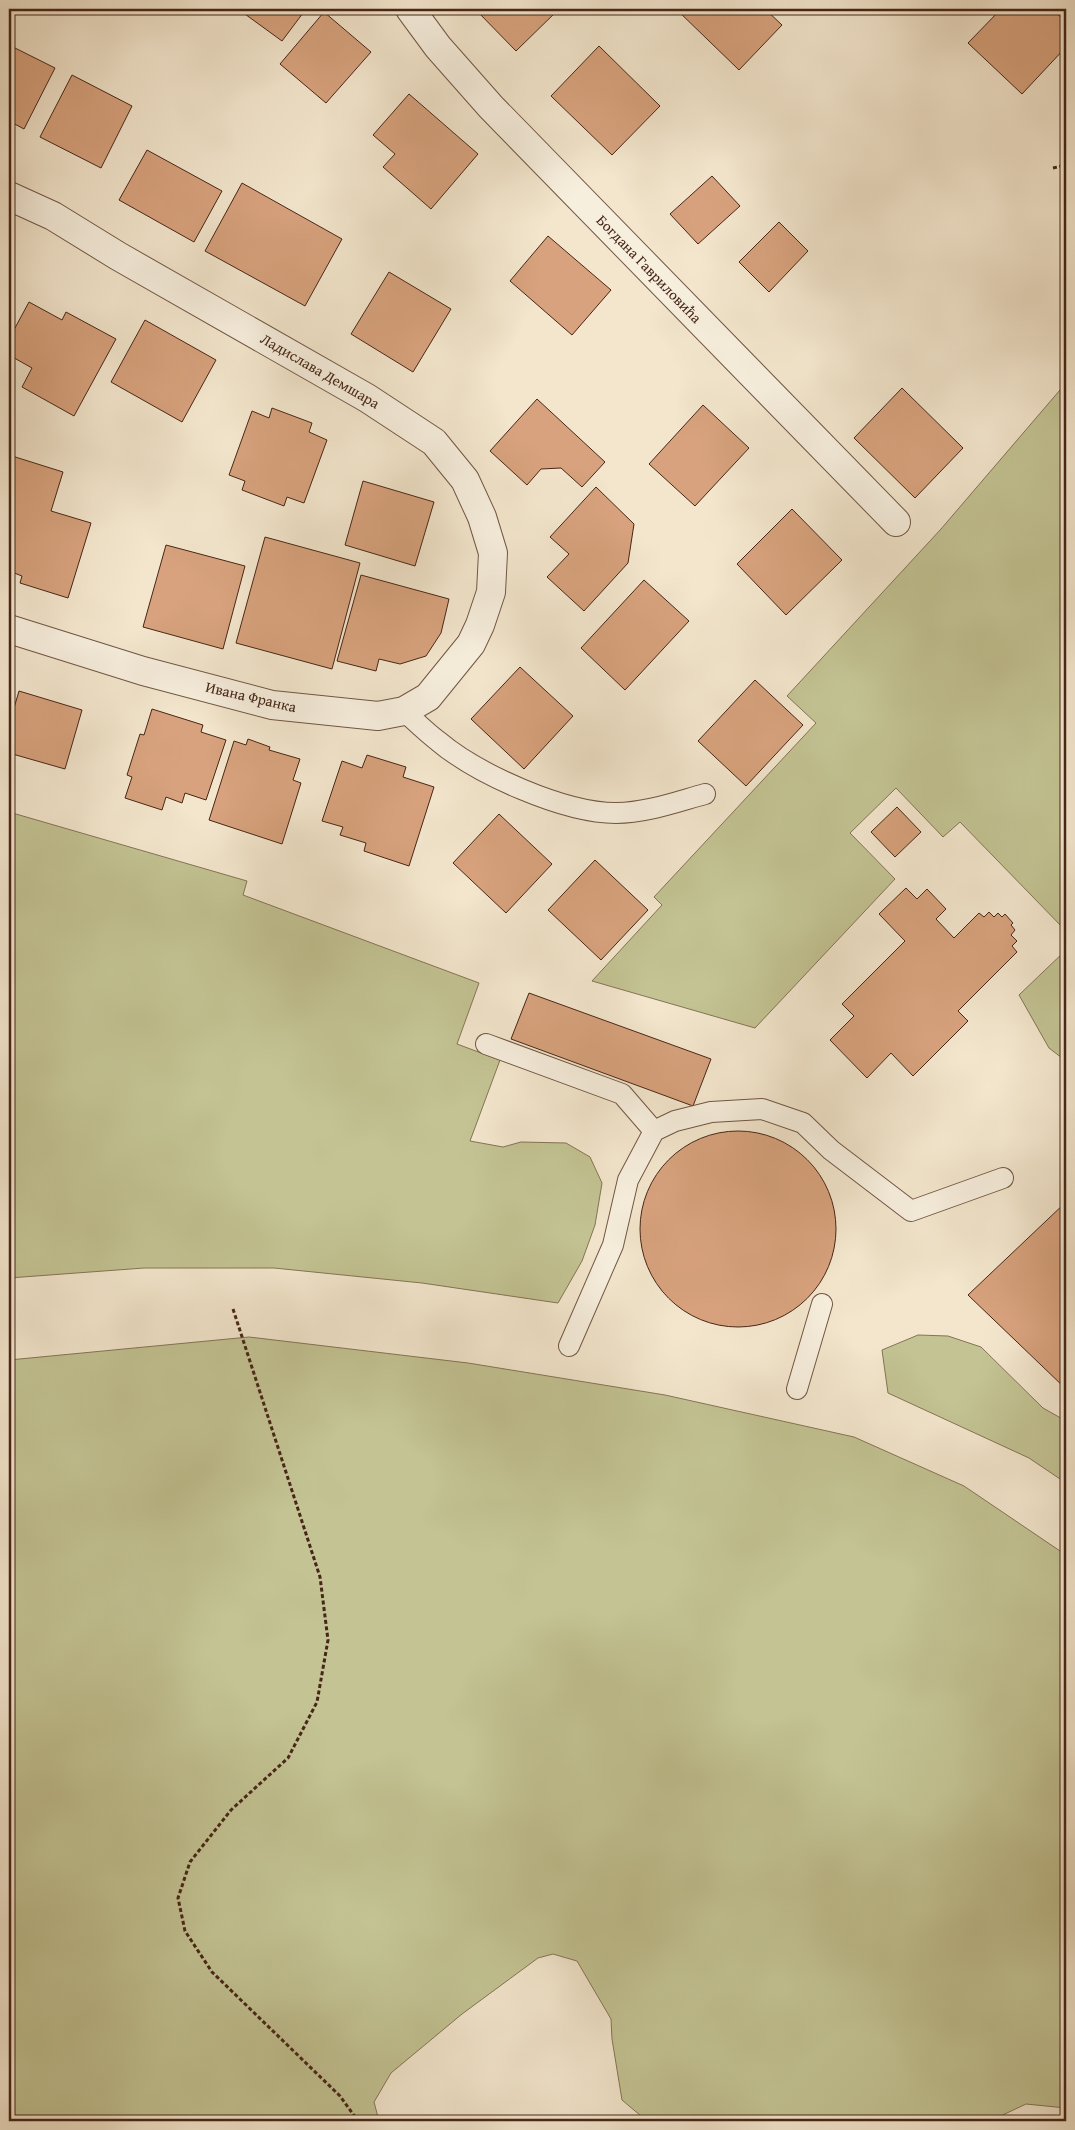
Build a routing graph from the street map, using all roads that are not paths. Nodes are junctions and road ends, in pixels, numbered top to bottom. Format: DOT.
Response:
graph roads {
  1 [pos="410,9"];
  2 [pos="9,196"];
  3 [pos="896,522"];
  4 [pos="9,629"];
  5 [pos="471,644"];
  6 [pos="404,711"];
  7 [pos="705,794"];
  8 [pos="486,1044"];
  9 [pos="654,1131"];
  10 [pos="1003,1178"];
  11 [pos="822,1304"];
  12 [pos="569,1346"];
  13 [pos="797,1389"];
  1 -- 3 [label="street, Богдана Гавриловића"];
  2 -- 5 [label="street, Ладислава Демшара"];
  4 -- 6 [label="street, Ивана Франка"];
  5 -- 6 [label="street, Ивана Франка"];
  6 -- 7 [label="lane"];
  8 -- 9 [label="lane"];
  9 -- 10 [label="lane"];
  9 -- 12 [label="lane"];
  11 -- 13 [label="lane"];
}
